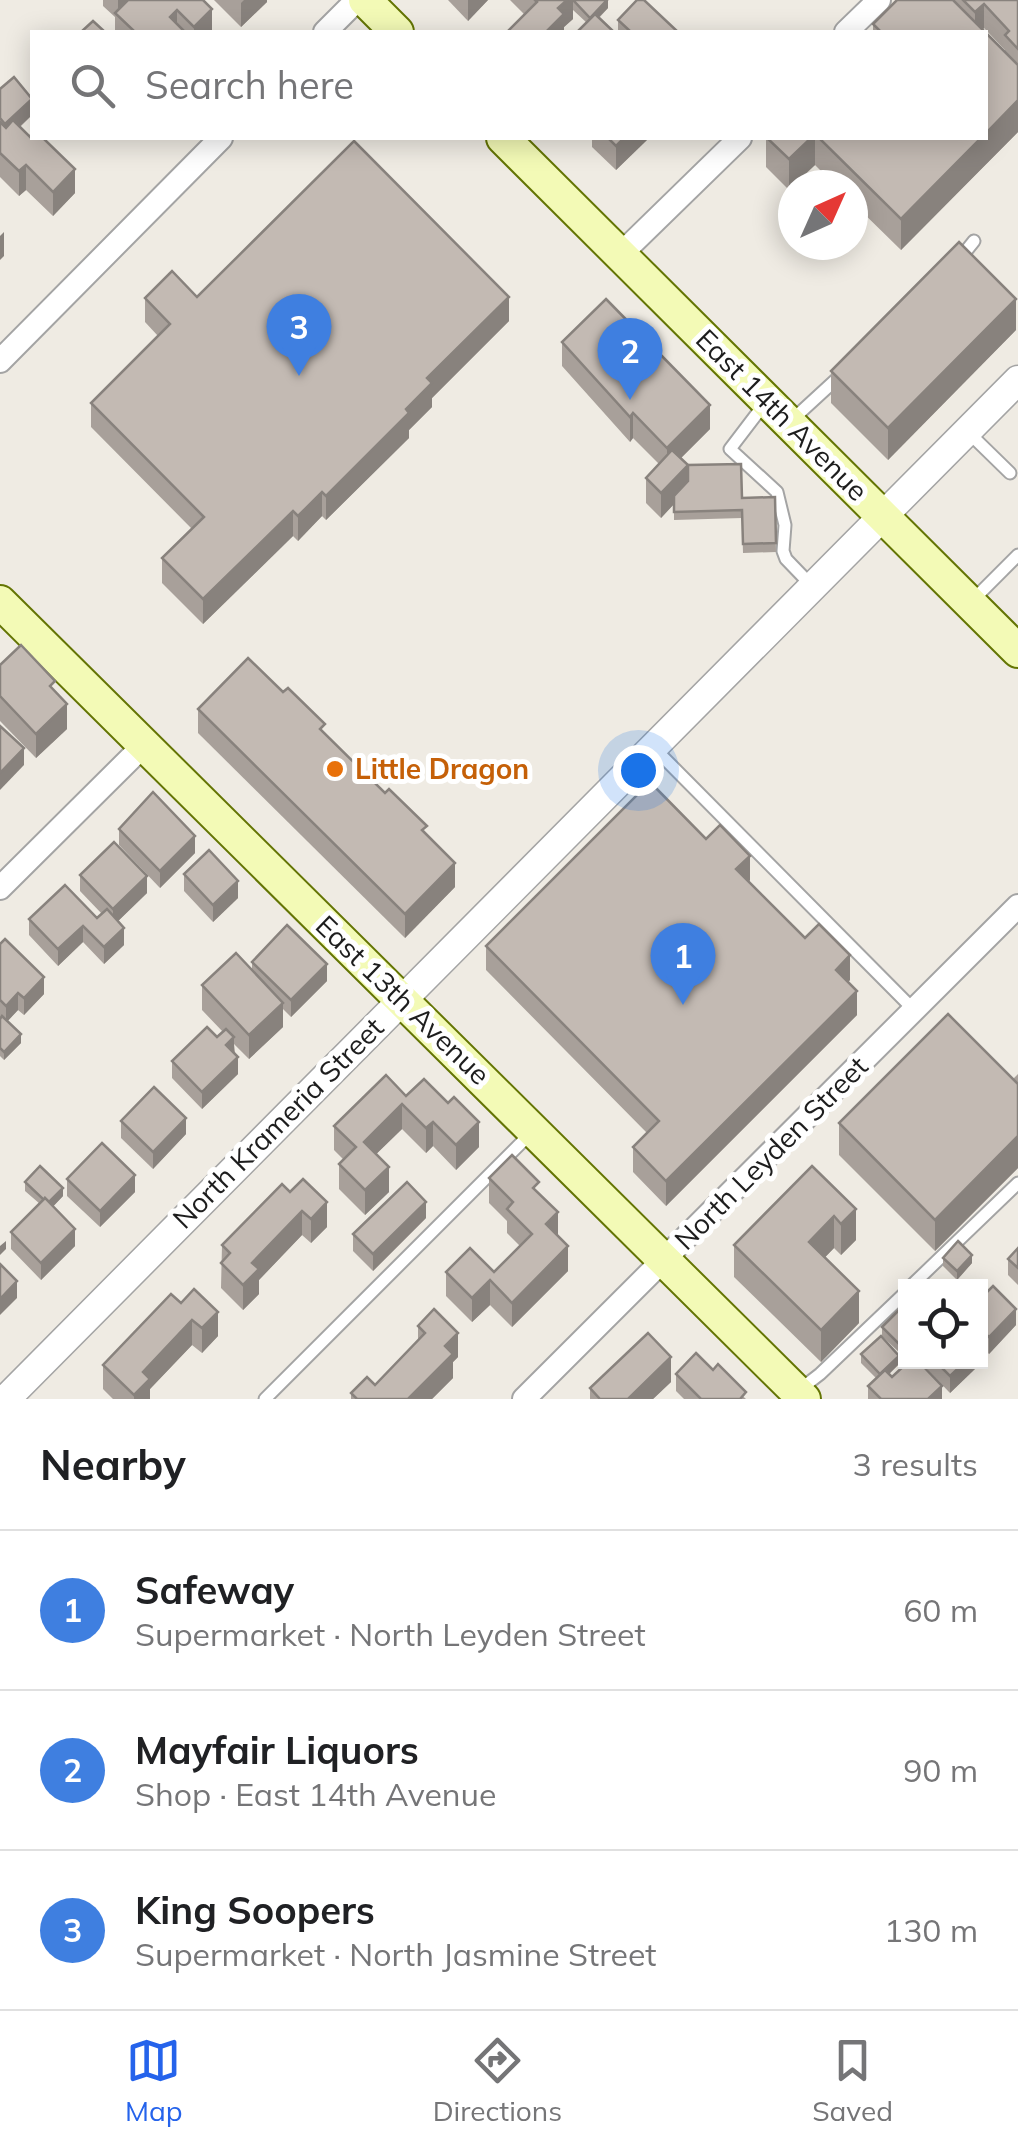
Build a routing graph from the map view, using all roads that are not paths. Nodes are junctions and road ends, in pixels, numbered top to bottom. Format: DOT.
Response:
graph roads {
  1 [pos="357,0"];
  2 [pos="365,0"];
  3 [pos="879,0"];
  4 [pos="327,30"];
  5 [pos="396,30"];
  6 [pos="848,30"];
  7 [pos="219,140"];
  8 [pos="505,140"];
  9 [pos="738,140"];
  10 [pos="974,240"];
  11 [pos="621,254"];
  12 [pos="945,275"];
  13 [pos="856,360"];
  14 [pos="0,362"];
  15 [pos="1018,380"];
  16 [pos="779,411"];
  17 [pos="967,431"];
  18 [pos="1010,473"];
  19 [pos="882,516"];
  20 [pos="1018,556"];
  21 [pos="812,586"];
  22 [pos="0,602"];
  23 [pos="970,603"];
  24 [pos="1018,651"];
  25 [pos="144,746"];
  26 [pos="652,746"];
  27 [pos="0,888"];
  28 [pos="1018,906"];
  29 [pos="401,998"];
  30 [pos="915,1011"];
  31 [pos="535,1129"];
  32 [pos="1018,1184"];
  33 [pos="664,1258"];
  34 [pos="918,1279"];
  35 [pos="898,1300"];
  36 [pos="796,1396"];
  37 [pos="6,1399"];
  38 [pos="266,1399"];
  39 [pos="524,1399"];
  1 -- 4 [label="street"];
  2 -- 5 [label="main road"];
  3 -- 6 [label="street"];
  7 -- 14 [label="street"];
  8 -- 11 [label="main road, East 14th Avenue"];
  9 -- 11 [label="street"];
  10 -- 12 [label="lane"];
  11 -- 16 [label="main road, East 14th Avenue"];
  13 -- 16 [label="lane"];
  15 -- 17 [label="street, North Krameria Street"];
  16 -- 19 [label="main road, East 14th Avenue"];
  16 -- 21 [label="lane"];
  17 -- 18 [label="lane"];
  17 -- 19 [label="street, North Krameria Street"];
  19 -- 21 [label="street, North Krameria Street"];
  19 -- 23 [label="main road, East 14th Avenue"];
  20 -- 23 [label="lane"];
  21 -- 26 [label="street, North Krameria Street"];
  22 -- 25 [label="main road, East 13th Avenue"];
  23 -- 24 [label="main road, East 14th Avenue"];
  25 -- 27 [label="street"];
  25 -- 29 [label="main road, East 13th Avenue"];
  26 -- 29 [label="street, North Krameria Street"];
  26 -- 30 [label="lane"];
  28 -- 30 [label="street, North Leyden Street"];
  29 -- 31 [label="main road, East 13th Avenue"];
  29 -- 37 [label="street, North Krameria Street"];
  30 -- 33 [label="street, North Leyden Street"];
  31 -- 33 [label="main road, East 13th Avenue"];
  31 -- 38 [label="lane"];
  32 -- 34 [label="lane"];
  33 -- 36 [label="main road, East 13th Avenue"];
  33 -- 39 [label="street, North Leyden Street"];
  35 -- 36 [label="lane"];
}
